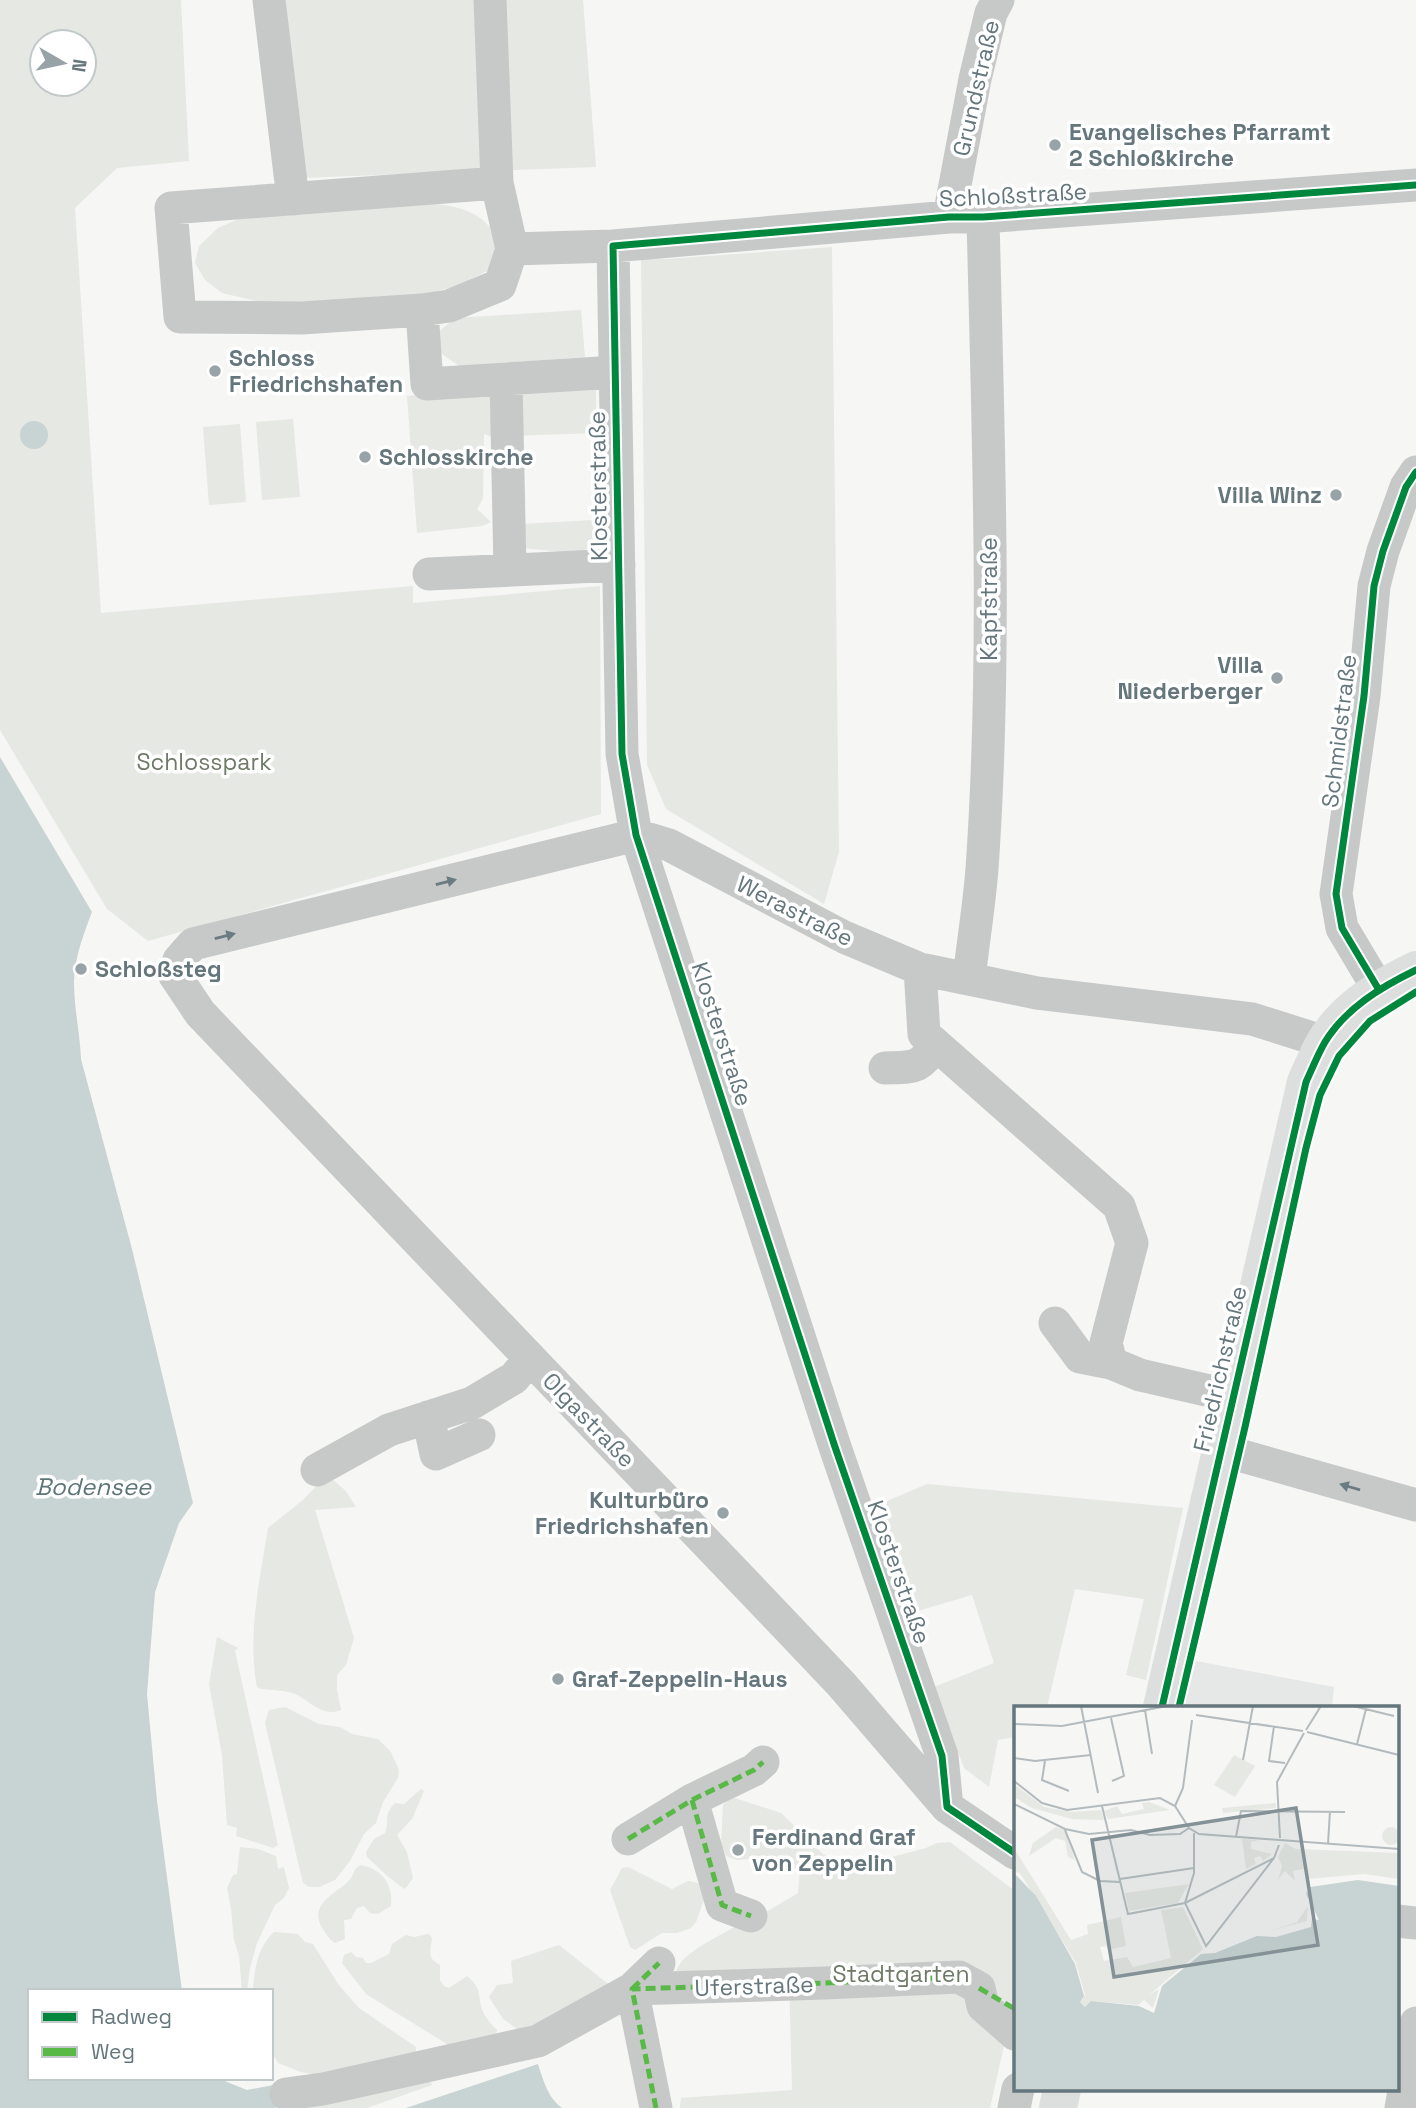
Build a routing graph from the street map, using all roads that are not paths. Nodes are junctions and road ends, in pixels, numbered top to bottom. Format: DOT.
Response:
graph roads {
  1 [pos="269,0"];
  2 [pos="490,0"];
  3 [pos="998,0"];
  4 [pos="497,183"];
  5 [pos="1416,185"];
  6 [pos="292,199"];
  7 [pos="948,217"];
  8 [pos="983,217"];
  9 [pos="613,246"];
  10 [pos="512,249"];
  11 [pos="422,310"];
  12 [pos="615,372"];
  13 [pos="506,379"];
  14 [pos="1416,472"];
  15 [pos="619,565"];
  16 [pos="510,570"];
  17 [pos="429,574"];
  18 [pos="636,835"];
  19 [pos="920,969"];
  20 [pos="1416,970"];
  21 [pos="969,979"];
  22 [pos="1379,990"];
  23 [pos="1325,1042"];
  24 [pos="936,1044"];
  25 [pos="885,1068"];
  26 [pos="1055,1323"];
  27 [pos="530,1358"];
  28 [pos="1111,1363"];
  29 [pos="1233,1396"];
  30 [pos="428,1417"];
  31 [pos="479,1435"];
  32 [pos="1229,1453"];
  33 [pos="317,1470"];
  34 [pos="1416,1505"];
  35 [pos="1162,1706"];
  36 [pos="763,1762"];
  37 [pos="692,1800"];
  38 [pos="947,1807"];
  39 [pos="628,1839"];
  40 [pos="1014,1852"];
  41 [pos="751,1916"];
  42 [pos="1398,1921"];
  43 [pos="1416,1923"];
  44 [pos="659,1963"];
  45 [pos="632,1990"];
  46 [pos="1416,2023"];
  47 [pos="1014,2033"];
  48 [pos="1018,2090"];
  49 [pos="1062,2090"];
  50 [pos="286,2094"];
  51 [pos="656,2108"];
  52 [pos="1014,2108"];
  53 [pos="1058,2108"];
  54 [pos="1401,2108"];
  1 -- 6 [label="street"];
  2 -- 4 [label="street"];
  3 -- 7 [label="street, Grundstraße"];
  4 -- 6 [label="street"];
  4 -- 10 [label="street"];
  5 -- 8 [label="street, Schloßstraße"];
  6 -- 11 [label="street"];
  7 -- 8 [label="street, Schloßstraße"];
  7 -- 9 [label="street, Schloßstraße"];
  8 -- 21 [label="street, Kapfstraße"];
  9 -- 10 [label="street, Schloßstraße"];
  9 -- 12 [label="street, Klosterstraße"];
  10 -- 11 [label="street"];
  11 -- 13 [label="street"];
  12 -- 13 [label="street"];
  12 -- 15 [label="street, Klosterstraße"];
  13 -- 16 [label="street"];
  14 -- 22 [label="street, Schmidstraße"];
  15 -- 16 [label="street"];
  15 -- 18 [label="street, Klosterstraße"];
  16 -- 17 [label="street"];
  18 -- 19 [label="street, Werastraße"];
  27 -- 18 [label="street, Olgastraße, one-way"];
  18 -- 38 [label="street, Klosterstraße"];
  19 -- 21 [label="street, Werastraße"];
  19 -- 24 [label="street"];
  20 -- 22 [label="main road"];
  21 -- 23 [label="street, Werastraße"];
  22 -- 23 [label="main road"];
  23 -- 29 [label="main road, Friedrichstraße"];
  24 -- 25 [label="street"];
  24 -- 28 [label="street"];
  26 -- 28 [label="street"];
  27 -- 30 [label="street"];
  27 -- 38 [label="street, Olgastraße"];
  28 -- 29 [label="street"];
  29 -- 32 [label="main road, Friedrichstraße"];
  30 -- 31 [label="street"];
  30 -- 33 [label="street"];
  34 -- 32 [label="street, one-way"];
  32 -- 35 [label="main road, Friedrichstraße"];
  36 -- 37 [label="street"];
  37 -- 39 [label="street"];
  37 -- 41 [label="street"];
  38 -- 40 [label="street, Olgastraße"];
  42 -- 43 [label="street"];
  44 -- 45 [label="street"];
  45 -- 47 [label="street, Uferstraße"];
  45 -- 50 [label="street"];
  45 -- 51 [label="street"];
  46 -- 54 [label="street"];
  48 -- 52 [label="street"];
  49 -- 53 [label="main road"];
}
